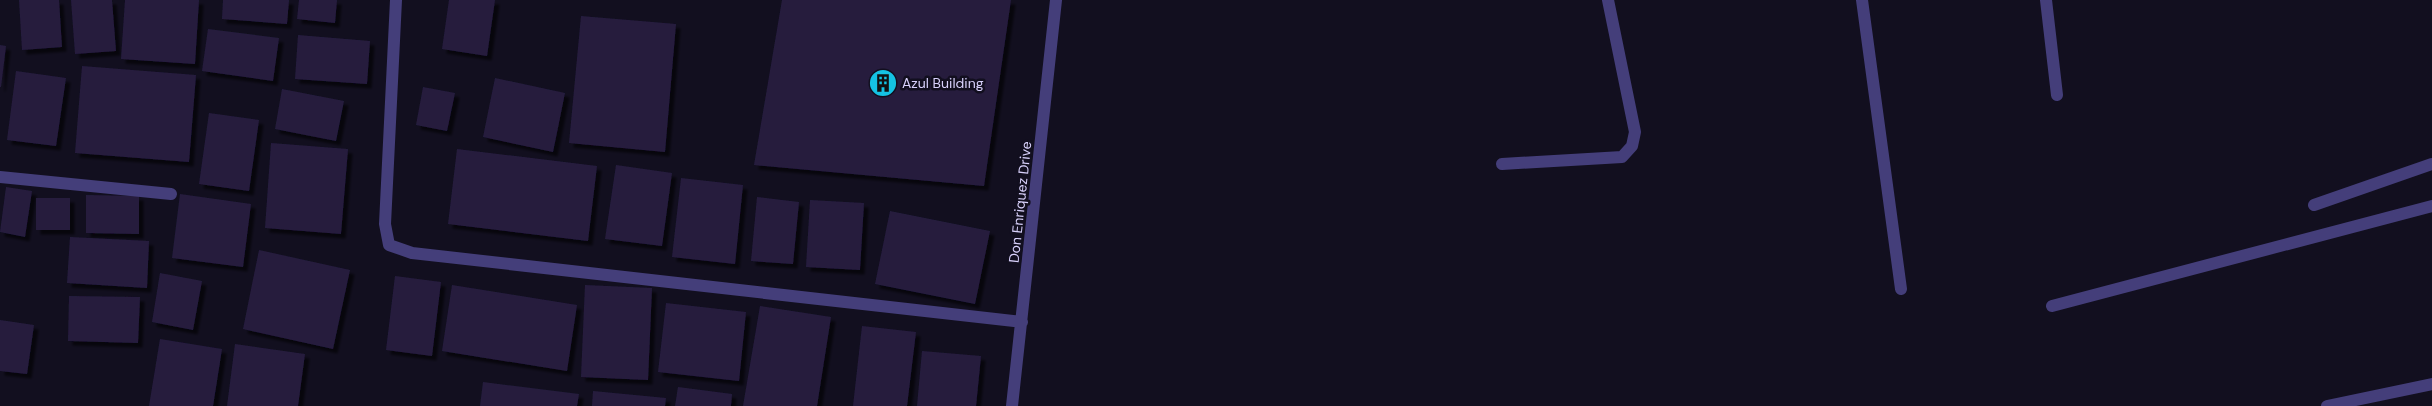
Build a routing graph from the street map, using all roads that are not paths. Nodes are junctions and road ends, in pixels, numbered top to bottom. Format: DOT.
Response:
graph roads {
  1 [pos="396,0"];
  2 [pos="1056,0"];
  3 [pos="1608,0"];
  4 [pos="1862,0"];
  5 [pos="2046,0"];
  6 [pos="2057,95"];
  7 [pos="1502,164"];
  8 [pos="2432,164"];
  9 [pos="0,177"];
  10 [pos="170,194"];
  11 [pos="2314,205"];
  12 [pos="2432,206"];
  13 [pos="1901,289"];
  14 [pos="2052,306"];
  15 [pos="1022,322"];
  16 [pos="2432,384"];
  17 [pos="1012,406"];
  18 [pos="2327,406"];
  1 -- 15 [label="street"];
  2 -- 15 [label="street, Don Enriquez Drive"];
  3 -- 7 [label="street"];
  4 -- 13 [label="street"];
  5 -- 6 [label="street"];
  8 -- 11 [label="street"];
  9 -- 10 [label="street"];
  12 -- 14 [label="street"];
  15 -- 17 [label="street, Don Enriquez Drive"];
  16 -- 18 [label="street"];
}
